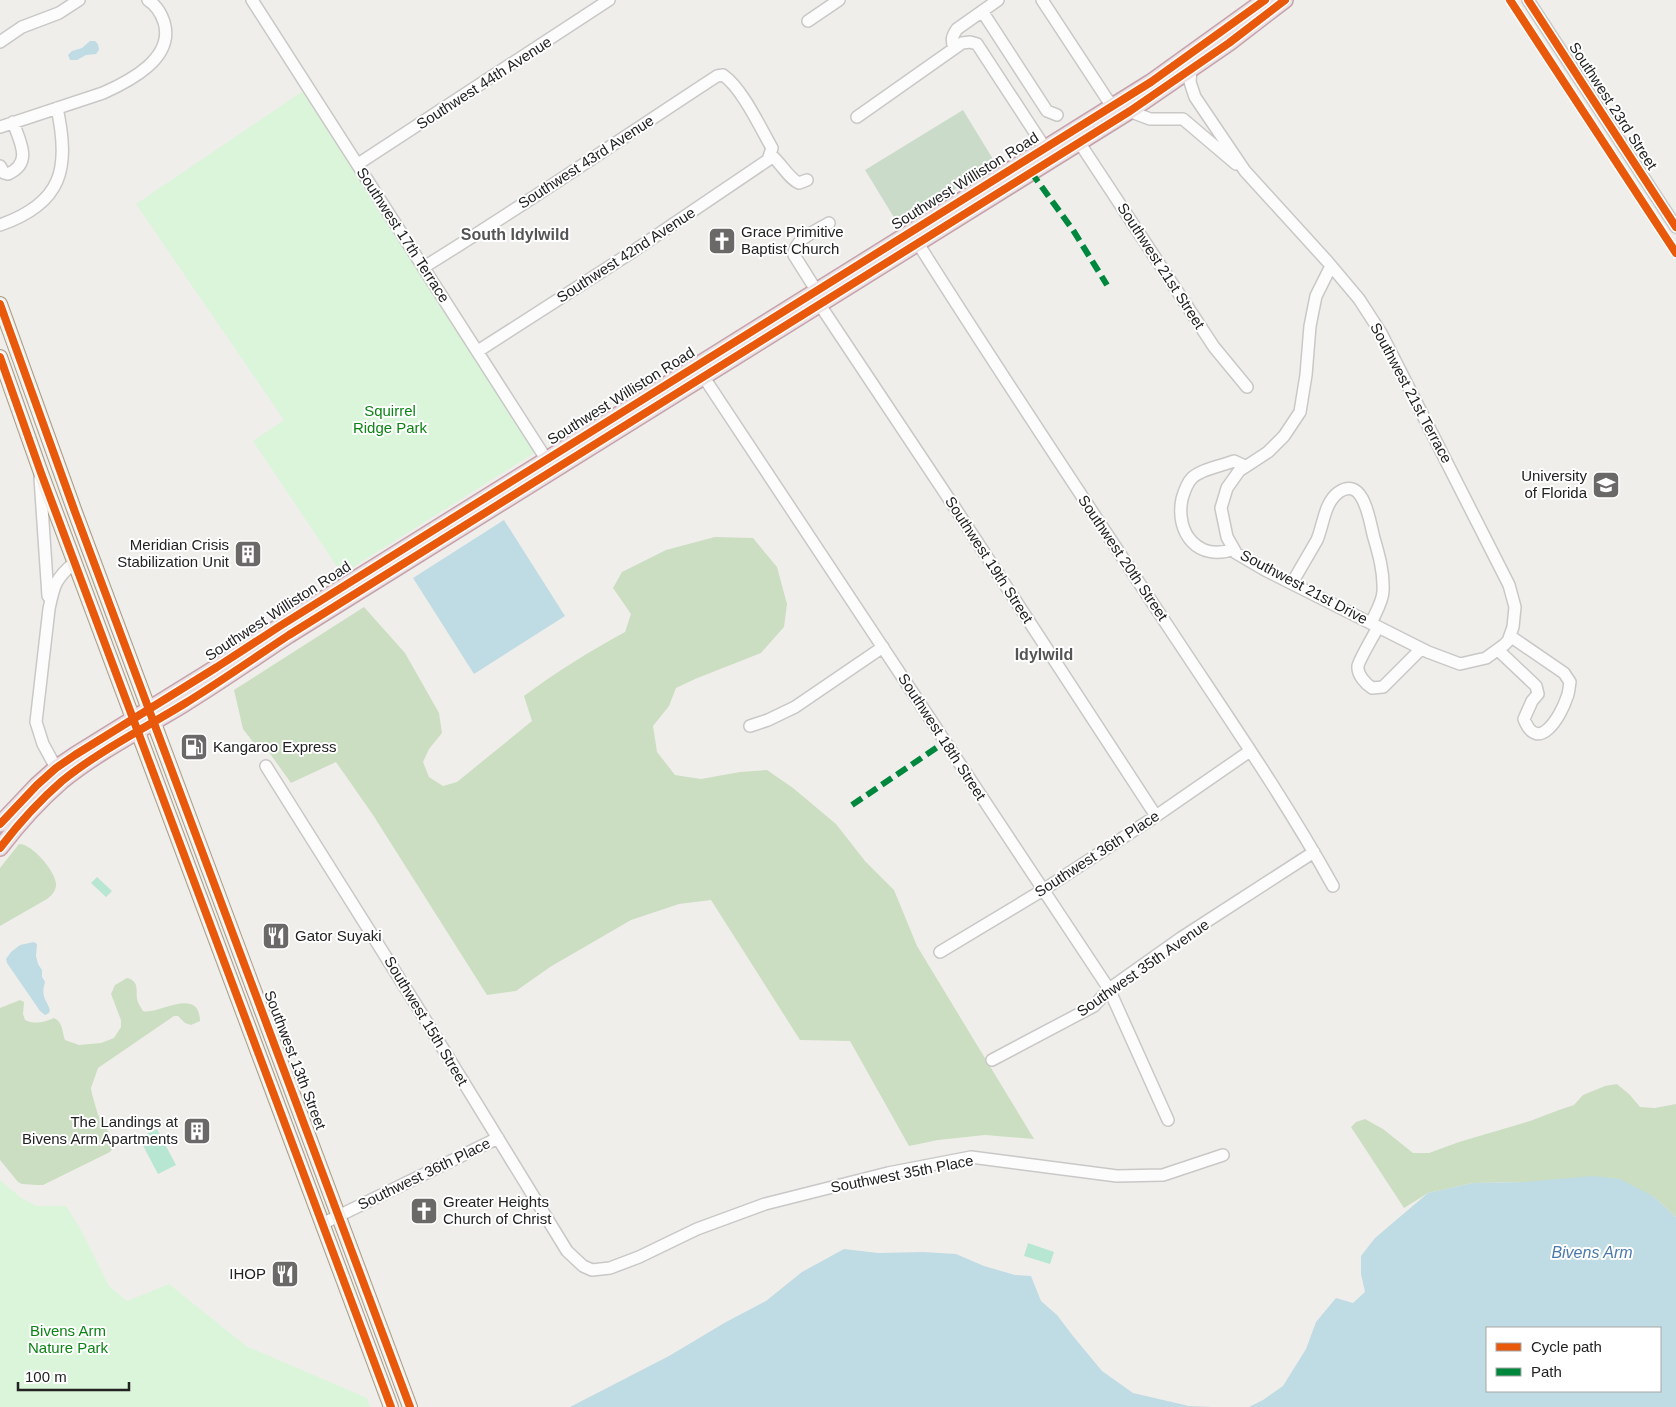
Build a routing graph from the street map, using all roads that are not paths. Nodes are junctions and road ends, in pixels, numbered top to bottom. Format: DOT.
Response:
graph roads {
  1 [pos="79,0"];
  2 [pos="148,0"];
  3 [pos="252,0"];
  4 [pos="609,0"];
  5 [pos="839,0"];
  6 [pos="998,0"];
  7 [pos="1042,0"];
  8 [pos="1265,0"];
  9 [pos="1285,0"];
  10 [pos="1528,0"];
  11 [pos="982,11"];
  12 [pos="808,21"];
  13 [pos="0,42"];
  14 [pos="954,48"];
  15 [pos="1191,70"];
  16 [pos="1113,105"];
  17 [pos="58,108"];
  18 [pos="1130,111"];
  19 [pos="1057,115"];
  20 [pos="857,117"];
  21 [pos="13,122"];
  22 [pos="0,127"];
  23 [pos="1079,142"];
  24 [pos="1045,148"];
  25 [pos="771,155"];
  26 [pos="358,164"];
  27 [pos="0,166"];
  28 [pos="1245,171"];
  29 [pos="807,180"];
  30 [pos="829,223"];
  31 [pos="0,225"];
  32 [pos="1676,227"];
  33 [pos="914,237"];
  34 [pos="1331,266"];
  35 [pos="424,267"];
  36 [pos="818,297"];
  37 [pos="0,304"];
  38 [pos="478,351"];
  39 [pos="18,355"];
  40 [pos="1,358"];
  41 [pos="700,371"];
  42 [pos="1247,387"];
  43 [pos="549,465"];
  44 [pos="1245,466"];
  45 [pos="41,473"];
  46 [pos="71,500"];
  47 [pos="54,506"];
  48 [pos="79,522"];
  49 [pos="1234,549"];
  50 [pos="74,562"];
  51 [pos="1292,583"];
  52 [pos="49,609"];
  53 [pos="1375,625"];
  54 [pos="1504,644"];
  55 [pos="883,647"];
  56 [pos="1421,648"];
  57 [pos="151,716"];
  58 [pos="135,725"];
  59 [pos="750,726"];
  60 [pos="1250,751"];
  61 [pos="266,766"];
  62 [pos="60,774"];
  63 [pos="1156,816"];
  64 [pos="0,824"];
  65 [pos="0,848"];
  66 [pos="1314,852"];
  67 [pos="1334,886"];
  68 [pos="1043,890"];
  69 [pos="233,934"];
  70 [pos="214,937"];
  71 [pos="940,952"];
  72 [pos="1109,989"];
  73 [pos="992,1060"];
  74 [pos="297,1106"];
  75 [pos="280,1112"];
  76 [pos="1168,1120"];
  77 [pos="498,1138"];
  78 [pos="1223,1155"];
  79 [pos="339,1217"];
  80 [pos="322,1224"];
  81 [pos="592,1270"];
  82 [pos="391,1407"];
  83 [pos="410,1407"];
  1 -- 13 [label="street"];
  2 -- 17 [label="street"];
  3 -- 26 [label="street, Southwest 17th Terrace"];
  4 -- 26 [label="street, Southwest 44th Avenue"];
  5 -- 12 [label="street"];
  6 -- 11 [label="street"];
  7 -- 16 [label="street"];
  8 -- 16 [label="highway, Southwest Williston Road"];
  9 -- 15 [label="highway, Southwest Williston Road"];
  10 -- 32 [label="street, Southwest 23rd Street"];
  11 -- 14 [label="street"];
  11 -- 19 [label="street"];
  14 -- 20 [label="street"];
  14 -- 24 [label="street"];
  15 -- 18 [label="highway, Southwest Williston Road"];
  15 -- 28 [label="street, Southwest 21st Terrace"];
  16 -- 18 [label="street"];
  16 -- 24 [label="highway, Southwest Williston Road"];
  17 -- 21 [label="street"];
  17 -- 31 [label="street"];
  18 -- 23 [label="highway, Southwest Williston Road"];
  18 -- 28 [label="street, Southwest 21st Terrace"];
  21 -- 22 [label="street"];
  21 -- 27 [label="street"];
  23 -- 33 [label="highway, Southwest Williston Road"];
  23 -- 42 [label="street, Southwest 21st Street"];
  24 -- 33 [label="highway, Southwest Williston Road"];
  25 -- 29 [label="street"];
  25 -- 35 [label="street, Southwest 43rd Avenue"];
  25 -- 38 [label="street, Southwest 42nd Avenue"];
  26 -- 35 [label="street, Southwest 17th Terrace"];
  28 -- 34 [label="street, Southwest 21st Terrace"];
  30 -- 36 [label="street, Southwest 19th Street"];
  33 -- 36 [label="highway, Southwest Williston Road"];
  33 -- 60 [label="street, Southwest 20th Street"];
  34 -- 44 [label="street, Southwest 21st Drive"];
  34 -- 54 [label="street, Southwest 21st Terrace"];
  35 -- 38 [label="street, Southwest 17th Terrace"];
  36 -- 41 [label="highway, Southwest Williston Road"];
  36 -- 63 [label="street, Southwest 19th Street"];
  37 -- 39 [label="main road, Southwest 13th Street"];
  38 -- 43 [label="street, Southwest 17th Terrace"];
  39 -- 40 [label="main road"];
  39 -- 46 [label="main road, Southwest 13th Street"];
  40 -- 45 [label="main road"];
  41 -- 43 [label="highway, Southwest Williston Road"];
  41 -- 55 [label="street, Southwest 18th Street"];
  43 -- 57 [label="highway, Southwest Williston Road"];
  44 -- 49 [label="street, Southwest 21st Drive"];
  44 -- 49 [label="street"];
  45 -- 47 [label="main road"];
  45 -- 52 [label="street"];
  46 -- 47 [label="main road"];
  46 -- 48 [label="main road, Southwest 13th Street"];
  47 -- 50 [label="main road"];
  48 -- 50 [label="main road"];
  48 -- 57 [label="main road, Southwest 13th Street"];
  49 -- 51 [label="street, Southwest 21st Drive"];
  50 -- 52 [label="street"];
  50 -- 58 [label="main road"];
  51 -- 53 [label="street, Southwest 21st Drive"];
  51 -- 53 [label="street"];
  52 -- 62 [label="street"];
  53 -- 56 [label="street, Southwest 21st Drive"];
  53 -- 56 [label="street"];
  54 -- 54 [label="street"];
  54 -- 56 [label="street, Southwest 21st Drive"];
  55 -- 59 [label="street"];
  55 -- 68 [label="street, Southwest 18th Street"];
  57 -- 58 [label="highway, Southwest Williston Road"];
  57 -- 69 [label="main road, Southwest 13th Street"];
  58 -- 62 [label="highway, Southwest Williston Road"];
  58 -- 70 [label="main road"];
  60 -- 63 [label="street, Southwest 36th Place"];
  60 -- 66 [label="street, Southwest 20th Street"];
  61 -- 77 [label="street, Southwest 15th Street"];
  62 -- 64 [label="highway, Southwest Williston Road"];
  62 -- 65 [label="highway, Southwest Williston Road"];
  63 -- 68 [label="street, Southwest 36th Place"];
  66 -- 67 [label="street, Southwest 20th Street"];
  66 -- 72 [label="street, Southwest 35th Avenue"];
  68 -- 71 [label="street, Southwest 36th Place"];
  68 -- 72 [label="street, Southwest 18th Street"];
  69 -- 70 [label="main road"];
  69 -- 74 [label="main road, Southwest 13th Street"];
  70 -- 75 [label="main road"];
  72 -- 73 [label="street, Southwest 35th Avenue"];
  72 -- 76 [label="street, Southwest 18th Street"];
  74 -- 75 [label="main road"];
  74 -- 79 [label="main road, Southwest 13th Street"];
  75 -- 80 [label="main road"];
  77 -- 79 [label="street, Southwest 36th Place"];
  77 -- 81 [label="street, Southwest 15th Street"];
  78 -- 81 [label="street, Southwest 35th Place"];
  79 -- 80 [label="street, Southwest 36th Place"];
  79 -- 83 [label="main road, Southwest 13th Street"];
  80 -- 82 [label="main road"];
}
